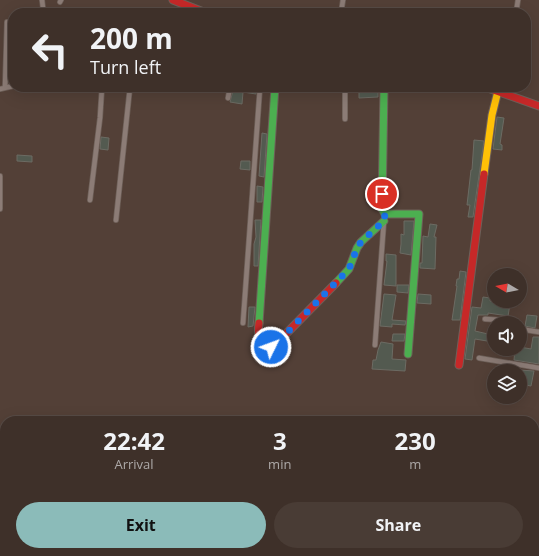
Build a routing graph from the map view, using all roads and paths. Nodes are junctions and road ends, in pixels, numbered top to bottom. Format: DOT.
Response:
graph roads {
  1 [pos="42,0"];
  2 [pos="173,0"];
  3 [pos="42,8"];
  4 [pos="193,8"];
  5 [pos="6,22"];
  6 [pos="2,89"];
  7 [pos="102,92"];
  8 [pos="129,92"];
  9 [pos="229,92"];
  10 [pos="260,92"];
  11 [pos="275,92"];
  12 [pos="344,92"];
  13 [pos="384,92"];
  14 [pos="497,92"];
  15 [pos="505,92"];
  16 [pos="228,98"];
  17 [pos="539,106"];
  18 [pos="345,119"];
  19 [pos="0,176"];
  20 [pos="0,186"];
  21 [pos="90,200"];
  22 [pos="0,209"];
  23 [pos="384,218"];
  24 [pos="116,220"];
  25 [pos="484,318"];
  26 [pos="487,318"];
  27 [pos="243,323"];
  28 [pos="527,330"];
  29 [pos="539,332"];
  30 [pos="375,344"];
  31 [pos="408,354"];
  32 [pos="479,358"];
  33 [pos="459,365"];
  34 [pos="539,368"];
  1 -- 3 [label="street"];
  2 -- 4 [label="street"];
  5 -- 6 [label="street"];
  7 -- 21 [label="street"];
  8 -- 24 [label="street"];
  9 -- 16 [label="street"];
  10 -- 27 [label="street"];
  11 -- 23 [label="street"];
  12 -- 18 [label="street"];
  13 -- 23 [label="street"];
  14 -- 33 [label="street"];
  15 -- 17 [label="street"];
  19 -- 20 [label="street"];
  20 -- 22 [label="street"];
  23 -- 30 [label="street"];
  23 -- 31 [label="street"];
  25 -- 26 [label="street"];
  28 -- 29 [label="street"];
  32 -- 34 [label="street"];
}
